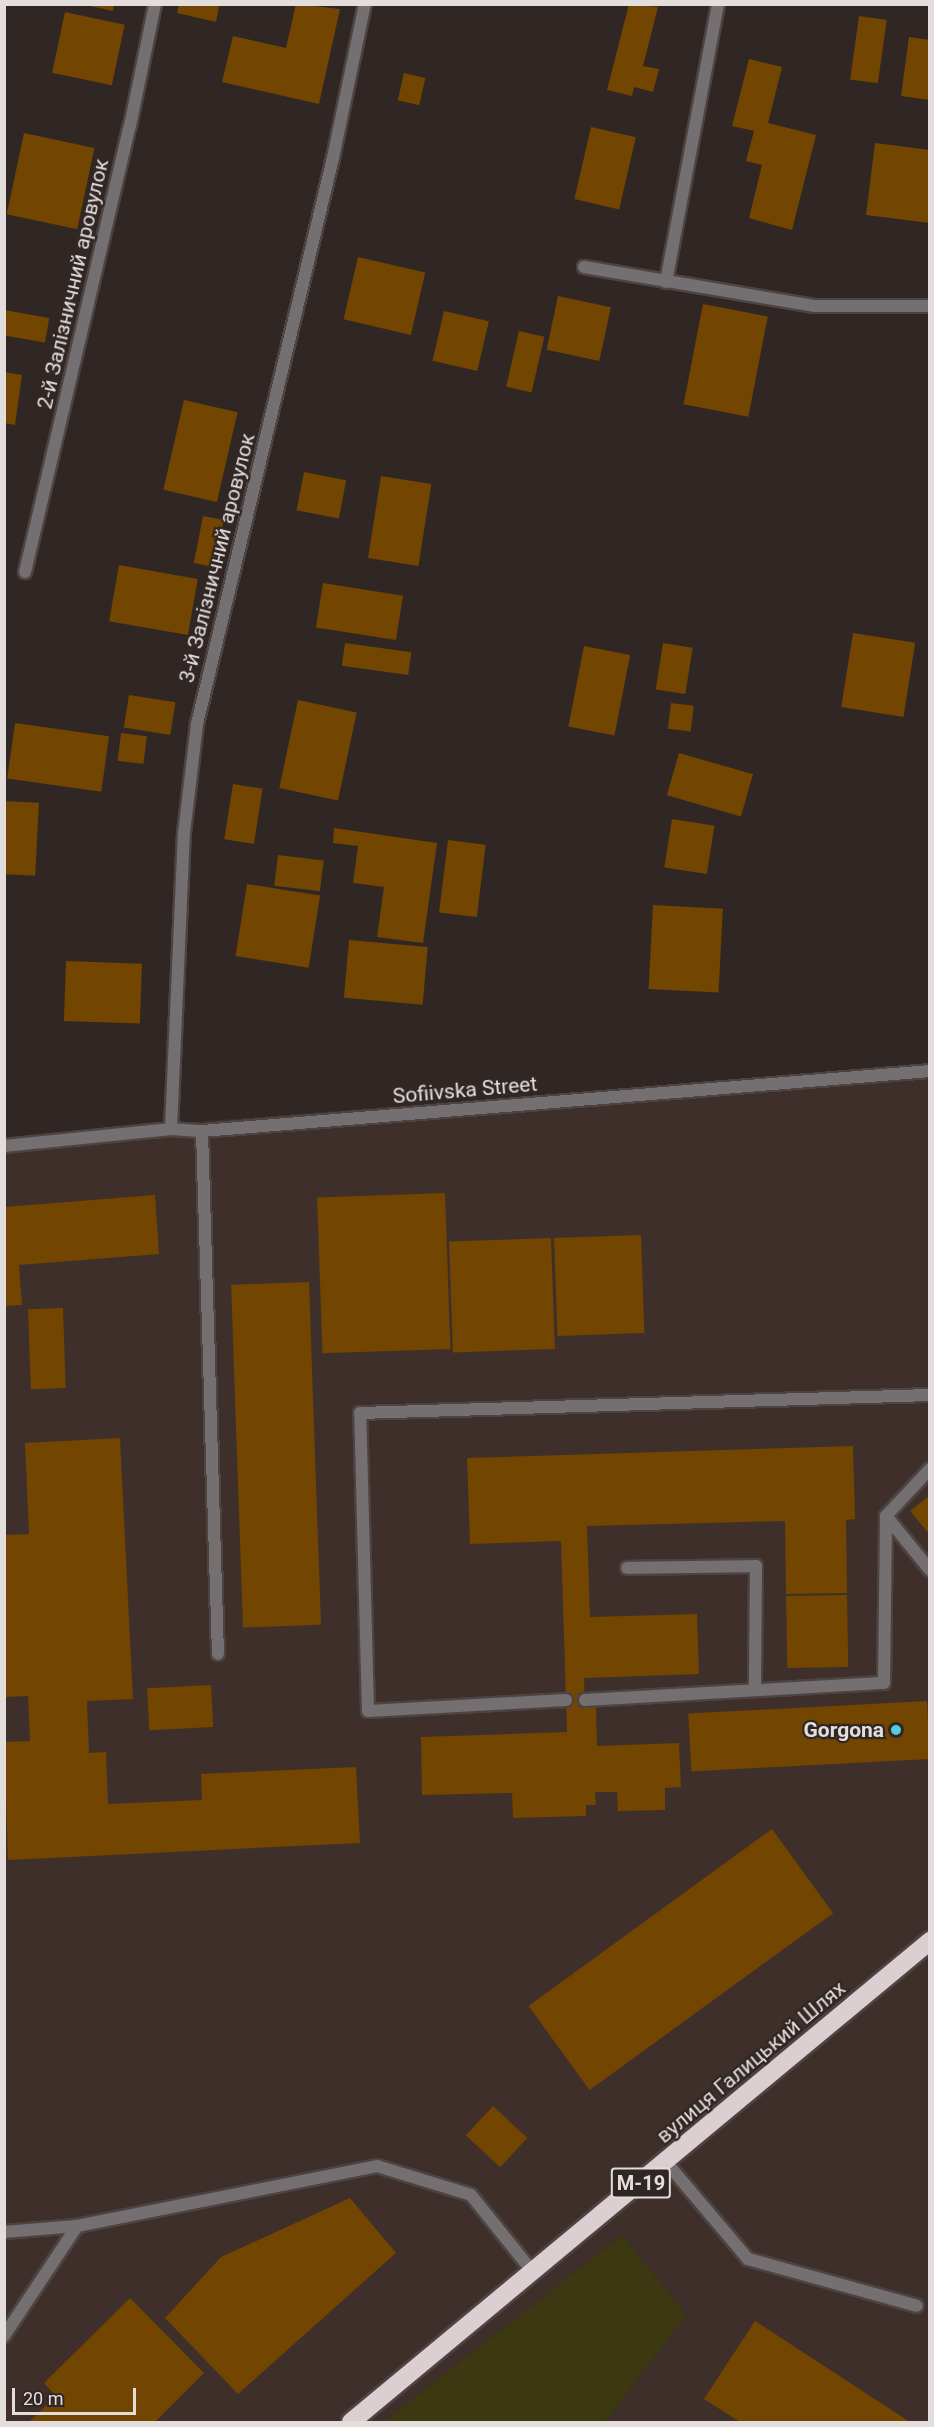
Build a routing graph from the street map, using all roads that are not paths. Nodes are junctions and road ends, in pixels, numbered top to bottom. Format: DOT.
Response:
graph roads {
  1 [pos="155,4"];
  2 [pos="365,4"];
  3 [pos="718,4"];
  4 [pos="584,267"];
  5 [pos="666,282"];
  6 [pos="930,306"];
  7 [pos="25,572"];
  8 [pos="930,1071"];
  9 [pos="171,1129"];
  10 [pos="202,1131"];
  11 [pos="4,1146"];
  12 [pos="930,1395"];
  13 [pos="930,1469"];
  14 [pos="886,1516"];
  15 [pos="627,1568"];
  16 [pos="930,1570"];
  17 [pos="218,1654"];
  18 [pos="755,1690"];
  19 [pos="566,1700"];
  20 [pos="585,1700"];
  21 [pos="930,1941"];
  22 [pos="666,2162"];
  23 [pos="77,2226"];
  24 [pos="4,2232"];
  25 [pos="533,2272"];
  26 [pos="917,2306"];
  27 [pos="4,2336"];
  28 [pos="351,2422"];
  1 -- 7 [label="street, 2-й Залізничний аровулок"];
  2 -- 9 [label="street, 3-й Залізничний аровулок"];
  3 -- 5 [label="street"];
  4 -- 5 [label="street"];
  5 -- 6 [label="street"];
  8 -- 10 [label="street, Sofiivska Street"];
  9 -- 10 [label="street, Sofiivska Street"];
  9 -- 11 [label="street, Sofiivska Street"];
  10 -- 17 [label="street"];
  12 -- 19 [label="street"];
  13 -- 14 [label="street"];
  14 -- 16 [label="street"];
  14 -- 18 [label="street"];
  15 -- 18 [label="street"];
  18 -- 20 [label="street"];
  21 -- 22 [label="highway, вулиця Галицький Шлях / М-19"];
  22 -- 25 [label="highway, вулиця Галицький Шлях / М-19"];
  22 -- 26 [label="street"];
  23 -- 24 [label="street"];
  23 -- 25 [label="street"];
  23 -- 27 [label="street"];
  25 -- 28 [label="highway, вулиця Галицький Шлях / М-19"];
}
